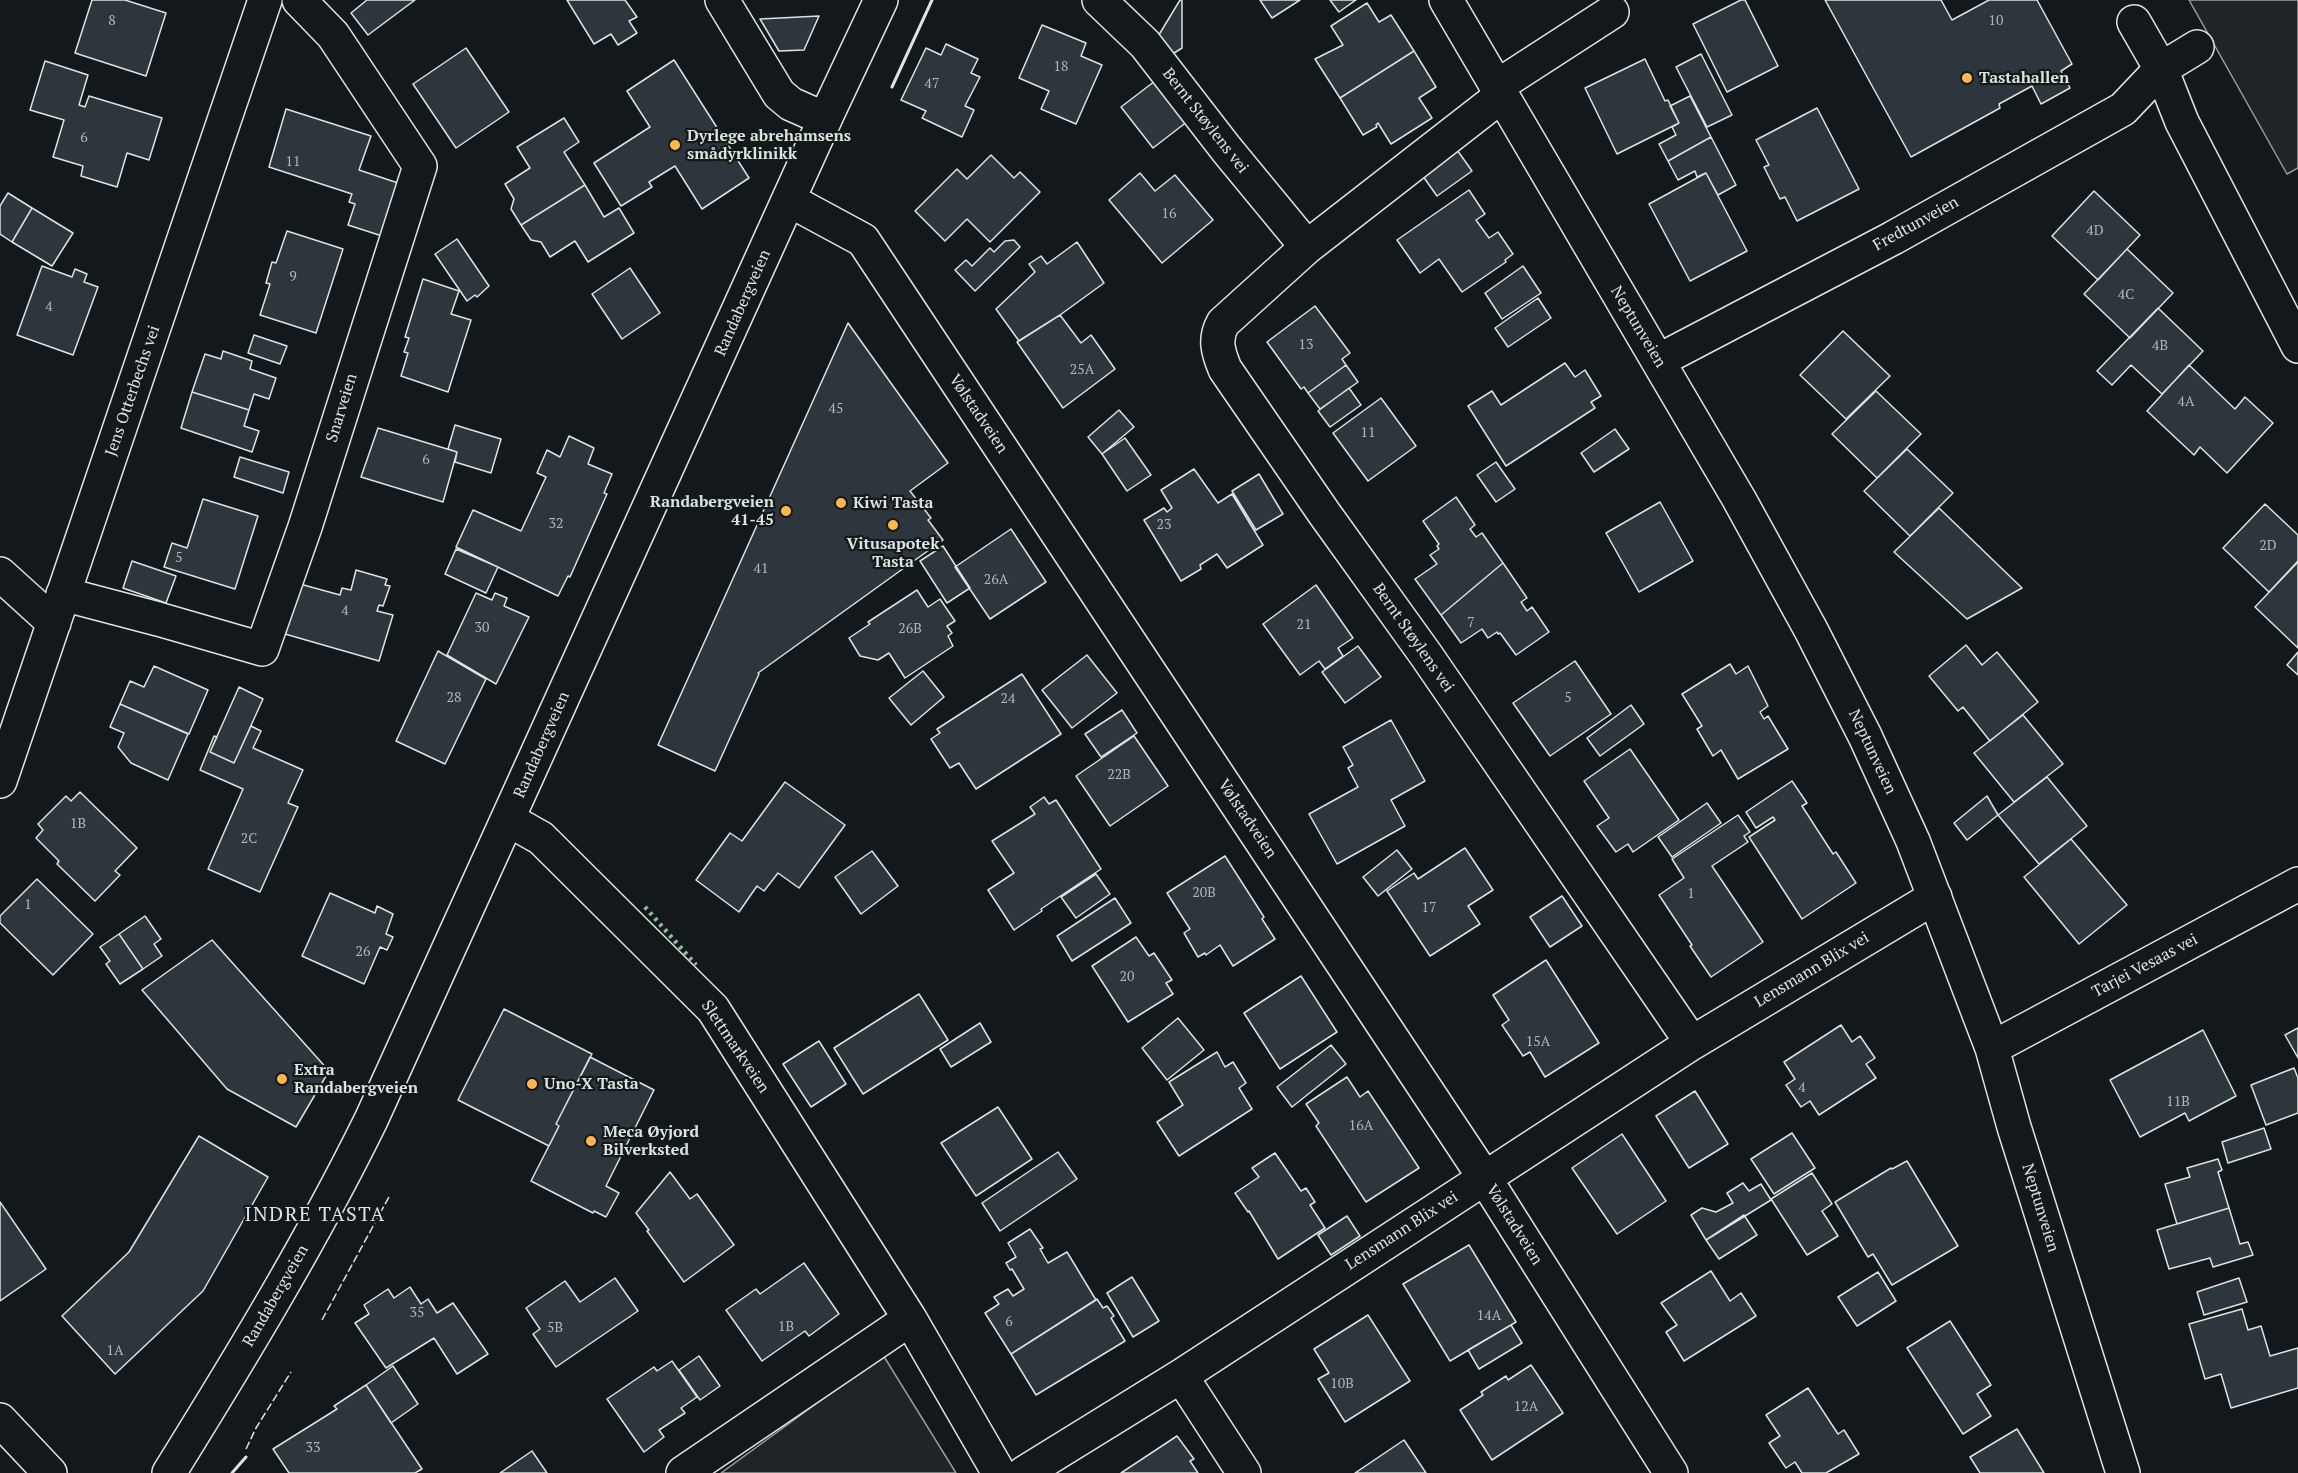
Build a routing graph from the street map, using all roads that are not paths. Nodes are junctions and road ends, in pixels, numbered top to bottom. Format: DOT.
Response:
graph roads {
  1 [pos="265,0"];
  2 [pos="299,0"];
  3 [pos="722,0"];
  4 [pos="881,0"];
  5 [pos="1099,0"];
  6 [pos="1446,0"];
  7 [pos="1612,12"];
  8 [pos="2134,22"];
  9 [pos="2198,47"];
  10 [pos="2161,69"];
  11 [pos="1499,92"];
  12 [pos="825,119"];
  13 [pos="789,200"];
  14 [pos="1307,247"];
  15 [pos="2298,346"];
  16 [pos="1658,362"];
  17 [pos="0,574"];
  18 [pos="58,609"];
  19 [pos="0,782"];
  20 [pos="509,820"];
  21 [pos="2298,884"];
  22 [pos="1935,897"];
  23 [pos="1692,1043"];
  24 [pos="1992,1048"];
  25 [pos="1484,1177"];
  26 [pos="910,1319"];
  27 [pos="1181,1376"];
  28 [pos="0,1420"];
  29 [pos="50,1473"];
  30 [pos="169,1473"];
  31 [pos="683,1473"];
  32 [pos="999,1473"];
  33 [pos="1024,1473"];
  34 [pos="1244,1473"];
  35 [pos="1671,1473"];
  36 [pos="2123,1473"];
  1 -- 18 [label="street, Jens Otterbechs vei"];
  2 -- 18 [label="street, Snarveien"];
  3 -- 12 [label="street"];
  4 -- 12 [label="street, Randabergveien"];
  5 -- 14 [label="street, Bernt Støylens vei"];
  6 -- 11 [label="street, Neptunveien"];
  7 -- 11 [label="street"];
  8 -- 10 [label="street"];
  9 -- 10 [label="street, Fredtunveien"];
  10 -- 15 [label="street"];
  10 -- 16 [label="street, Fredtunveien"];
  11 -- 14 [label="street, Bernt Støylens vei"];
  11 -- 16 [label="street, Neptunveien"];
  12 -- 13 [label="street, Randabergveien"];
  13 -- 20 [label="street, Randabergveien"];
  13 -- 25 [label="street, Vølstadveien"];
  14 -- 23 [label="street, Bernt Støylens vei"];
  16 -- 22 [label="street, Neptunveien"];
  17 -- 18 [label="street"];
  18 -- 19 [label="street, Jens Otterbechs vei"];
  20 -- 26 [label="street, Slettmarkveien"];
  20 -- 30 [label="street, Randabergveien"];
  21 -- 24 [label="street, Tarjei Vesaas vei"];
  22 -- 23 [label="street, Lensmann Blix vei"];
  22 -- 24 [label="street, Neptunveien"];
  23 -- 25 [label="street, Lensmann Blix vei"];
  24 -- 36 [label="street, Neptunveien"];
  25 -- 27 [label="street, Lensmann Blix vei"];
  25 -- 35 [label="street, Vølstadveien"];
  26 -- 31 [label="street"];
  26 -- 32 [label="street, Slettmarkveien"];
  27 -- 33 [label="street, Lensmann Blix vei"];
  27 -- 34 [label="street"];
  28 -- 29 [label="street"];
}
